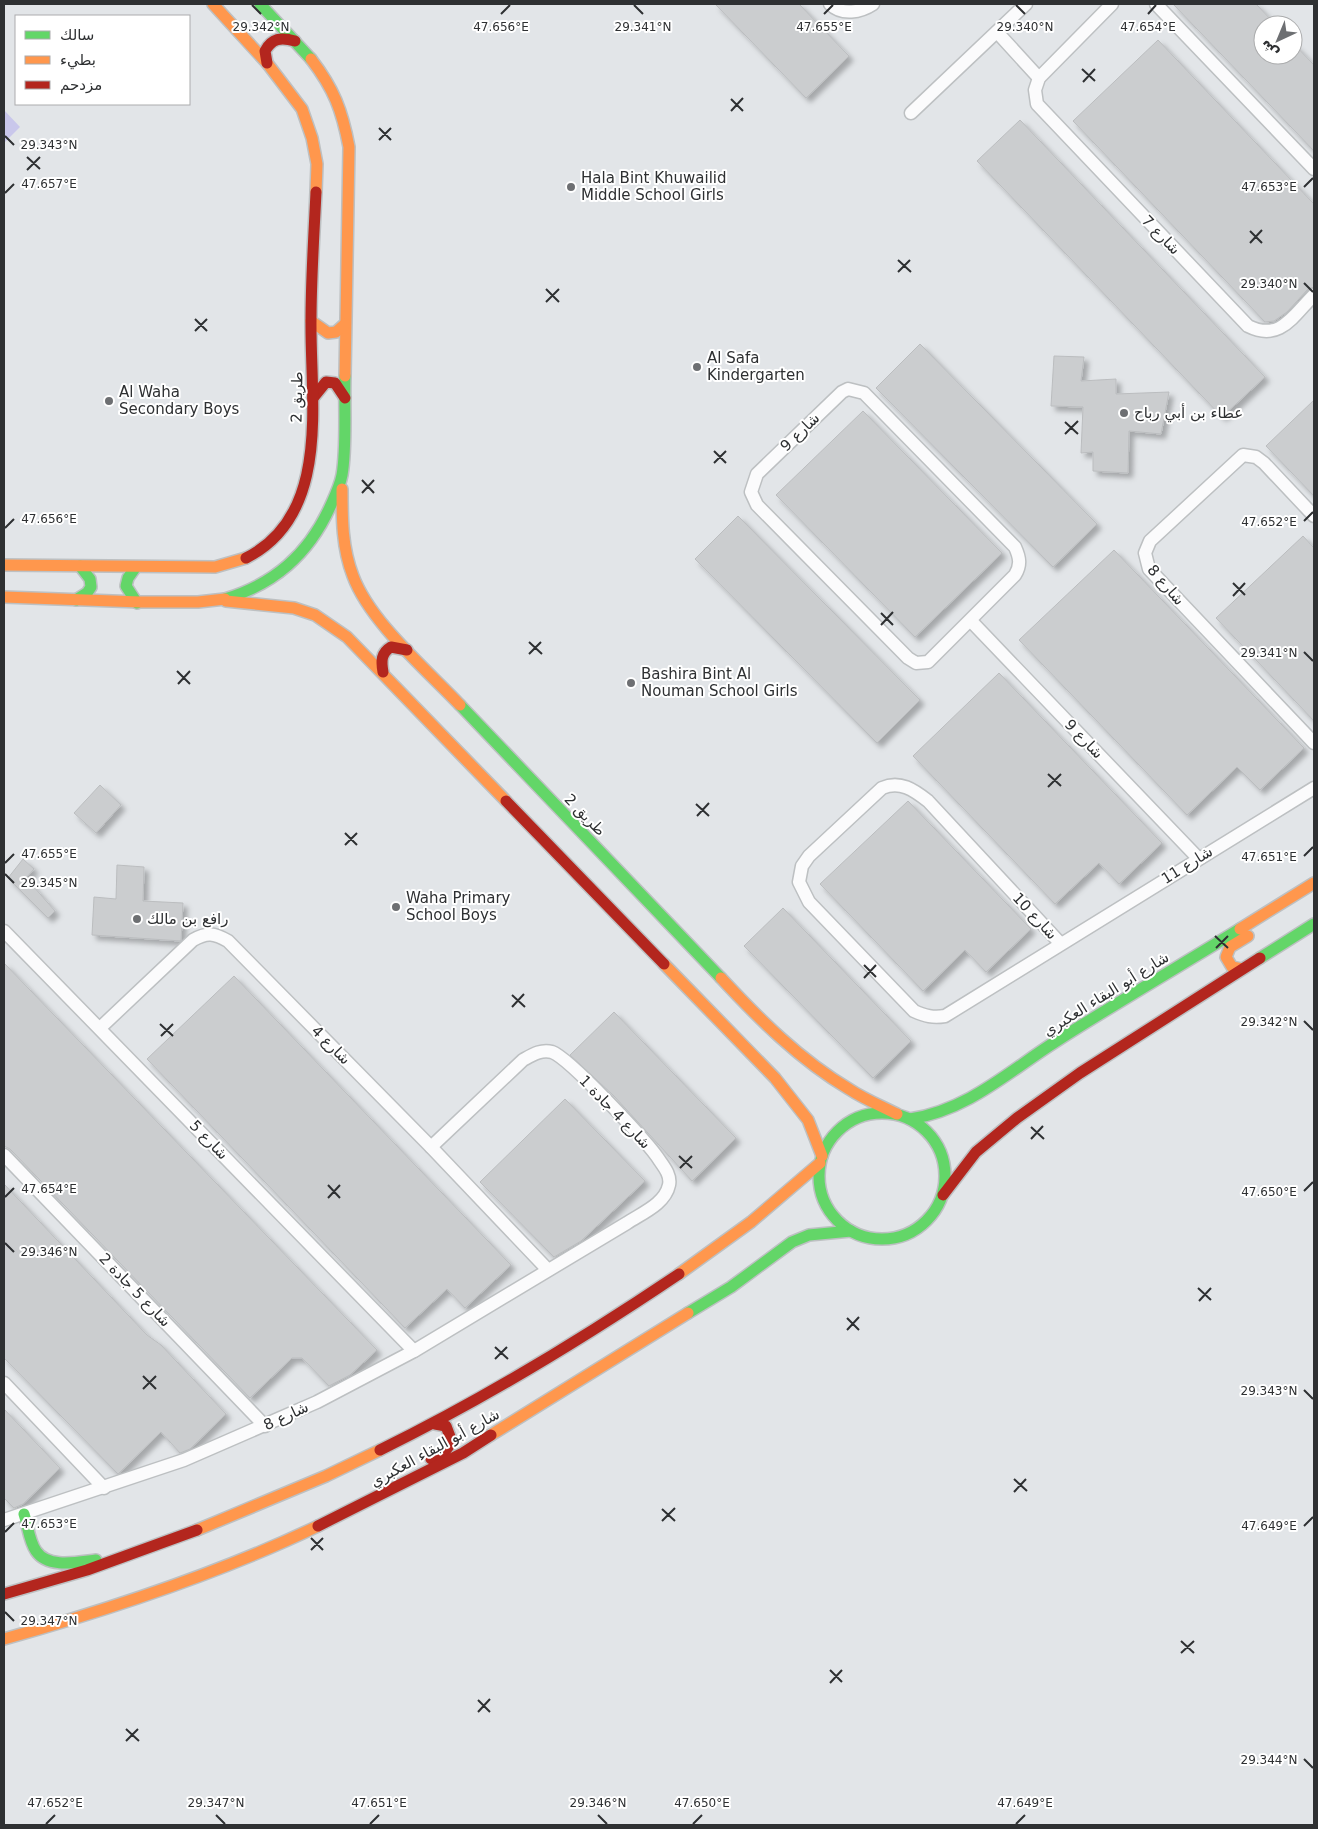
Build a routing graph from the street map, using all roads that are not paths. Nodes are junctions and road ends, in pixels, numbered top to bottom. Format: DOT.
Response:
graph roads {
  1 [pos="217,4"];
  2 [pos="260,4"];
  3 [pos="830,4"];
  4 [pos="873,4"];
  5 [pos="1026,4"];
  6 [pos="1112,4"];
  7 [pos="1156,4"];
  8 [pos="997,32"];
  9 [pos="295,41"];
  10 [pos="267,63"];
  11 [pos="1039,78"];
  12 [pos="912,113"];
  13 [pos="1314,169"];
  14 [pos="1314,295"];
  15 [pos="311,321"];
  16 [pos="345,324"];
  17 [pos="313,398"];
  18 [pos="345,398"];
  19 [pos="342,476"];
  20 [pos="1314,516"];
  21 [pos="4,565"];
  22 [pos="80,566"];
  23 [pos="135,568"];
  24 [pos="4,597"];
  25 [pos="76,600"];
  26 [pos="220,600"];
  27 [pos="137,603"];
  28 [pos="971,621"];
  29 [pos="407,650"];
  30 [pos="383,672"];
  31 [pos="1314,743"];
  32 [pos="1314,788"];
  33 [pos="1198,858"];
  34 [pos="625,879"];
  35 [pos="1314,883"];
  36 [pos="1314,895"];
  37 [pos="602,901"];
  38 [pos="1314,924"];
  39 [pos="4,931"];
  40 [pos="1060,943"];
  41 [pos="1242,969"];
  42 [pos="100,1028"];
  43 [pos="897,1114"];
  44 [pos="910,1119"];
  45 [pos="431,1147"];
  46 [pos="4,1155"];
  47 [pos="821,1159"];
  48 [pos="943,1195"];
  49 [pos="851,1231"];
  50 [pos="548,1270"];
  51 [pos="414,1351"];
  52 [pos="4,1383"];
  53 [pos="435,1424"];
  54 [pos="265,1426"];
  55 [pos="104,1488"];
  56 [pos="355,1509"];
  57 [pos="24,1514"];
  58 [pos="4,1520"];
  59 [pos="124,1556"];
  60 [pos="4,1594"];
  61 [pos="4,1639"];
  1 -- 10 [label="street, طريق 2"];
  2 -- 9 [label="street, طريق 2"];
  3 -- 4 [label="street"];
  5 -- 8 [label="street"];
  6 -- 11 [label="street"];
  7 -- 13 [label="street"];
  8 -- 11 [label="street"];
  8 -- 12 [label="street"];
  9 -- 10 [label="street"];
  9 -- 16 [label="street, طريق 2"];
  10 -- 15 [label="street, طريق 2"];
  11 -- 14 [label="street, شارع 7"];
  15 -- 16 [label="street"];
  15 -- 17 [label="street, طريق 2"];
  16 -- 18 [label="street, طريق 2"];
  17 -- 18 [label="street"];
  17 -- 23 [label="street, طريق 2"];
  18 -- 19 [label="street, طريق 2"];
  19 -- 26 [label="street, طريق 2"];
  19 -- 29 [label="street, طريق 2"];
  20 -- 31 [label="street, شارع 8"];
  21 -- 22 [label="street, طريق 2"];
  22 -- 23 [label="street, طريق 2"];
  22 -- 25 [label="street"];
  23 -- 27 [label="street"];
  24 -- 25 [label="street, طريق 2"];
  25 -- 27 [label="street, طريق 2"];
  26 -- 27 [label="street, طريق 2"];
  26 -- 30 [label="street, طريق 2"];
  28 -- 28 [label="street, شارع 9"];
  28 -- 33 [label="street, شارع 9"];
  29 -- 30 [label="street"];
  29 -- 34 [label="street, طريق 2"];
  30 -- 37 [label="street, طريق 2"];
  32 -- 33 [label="street, شارع 11"];
  33 -- 40 [label="street, شارع 11"];
  34 -- 37 [label="street"];
  34 -- 43 [label="street, طريق 2"];
  35 -- 44 [label="street, شارع أبو البقاء العكبري"];
  36 -- 41 [label="street"];
  37 -- 47 [label="street, طريق 2"];
  38 -- 41 [label="street"];
  39 -- 42 [label="street, شارع 5"];
  40 -- 40 [label="street, شارع 10"];
  41 -- 48 [label="street"];
  42 -- 45 [label="street, شارع 4"];
  42 -- 51 [label="street, شارع 5"];
  43 -- 44 [label="street"];
  43 -- 47 [label="street"];
  44 -- 48 [label="street"];
  45 -- 50 [label="street, شارع 4"];
  45 -- 50 [label="street, شارع 4 جادة 1"];
  46 -- 54 [label="street, شارع 5 جادة 2"];
  47 -- 49 [label="street"];
  47 -- 53 [label="street, شارع أبو البقاء العكبري"];
  48 -- 49 [label="street"];
  49 -- 56 [label="street, شارع أبو البقاء العكبري"];
  50 -- 51 [label="street, شارع 8"];
  51 -- 54 [label="street, شارع 8"];
  52 -- 55 [label="street"];
  53 -- 56 [label="street"];
  53 -- 59 [label="street, شارع أبو البقاء العكبري"];
  54 -- 55 [label="street, شارع 8"];
  55 -- 57 [label="street, شارع 8"];
  56 -- 61 [label="street, شارع أبو البقاء العكبري"];
  57 -- 58 [label="street, شارع 8"];
  57 -- 59 [label="street"];
  59 -- 60 [label="street, شارع أبو البقاء العكبري"];
}
